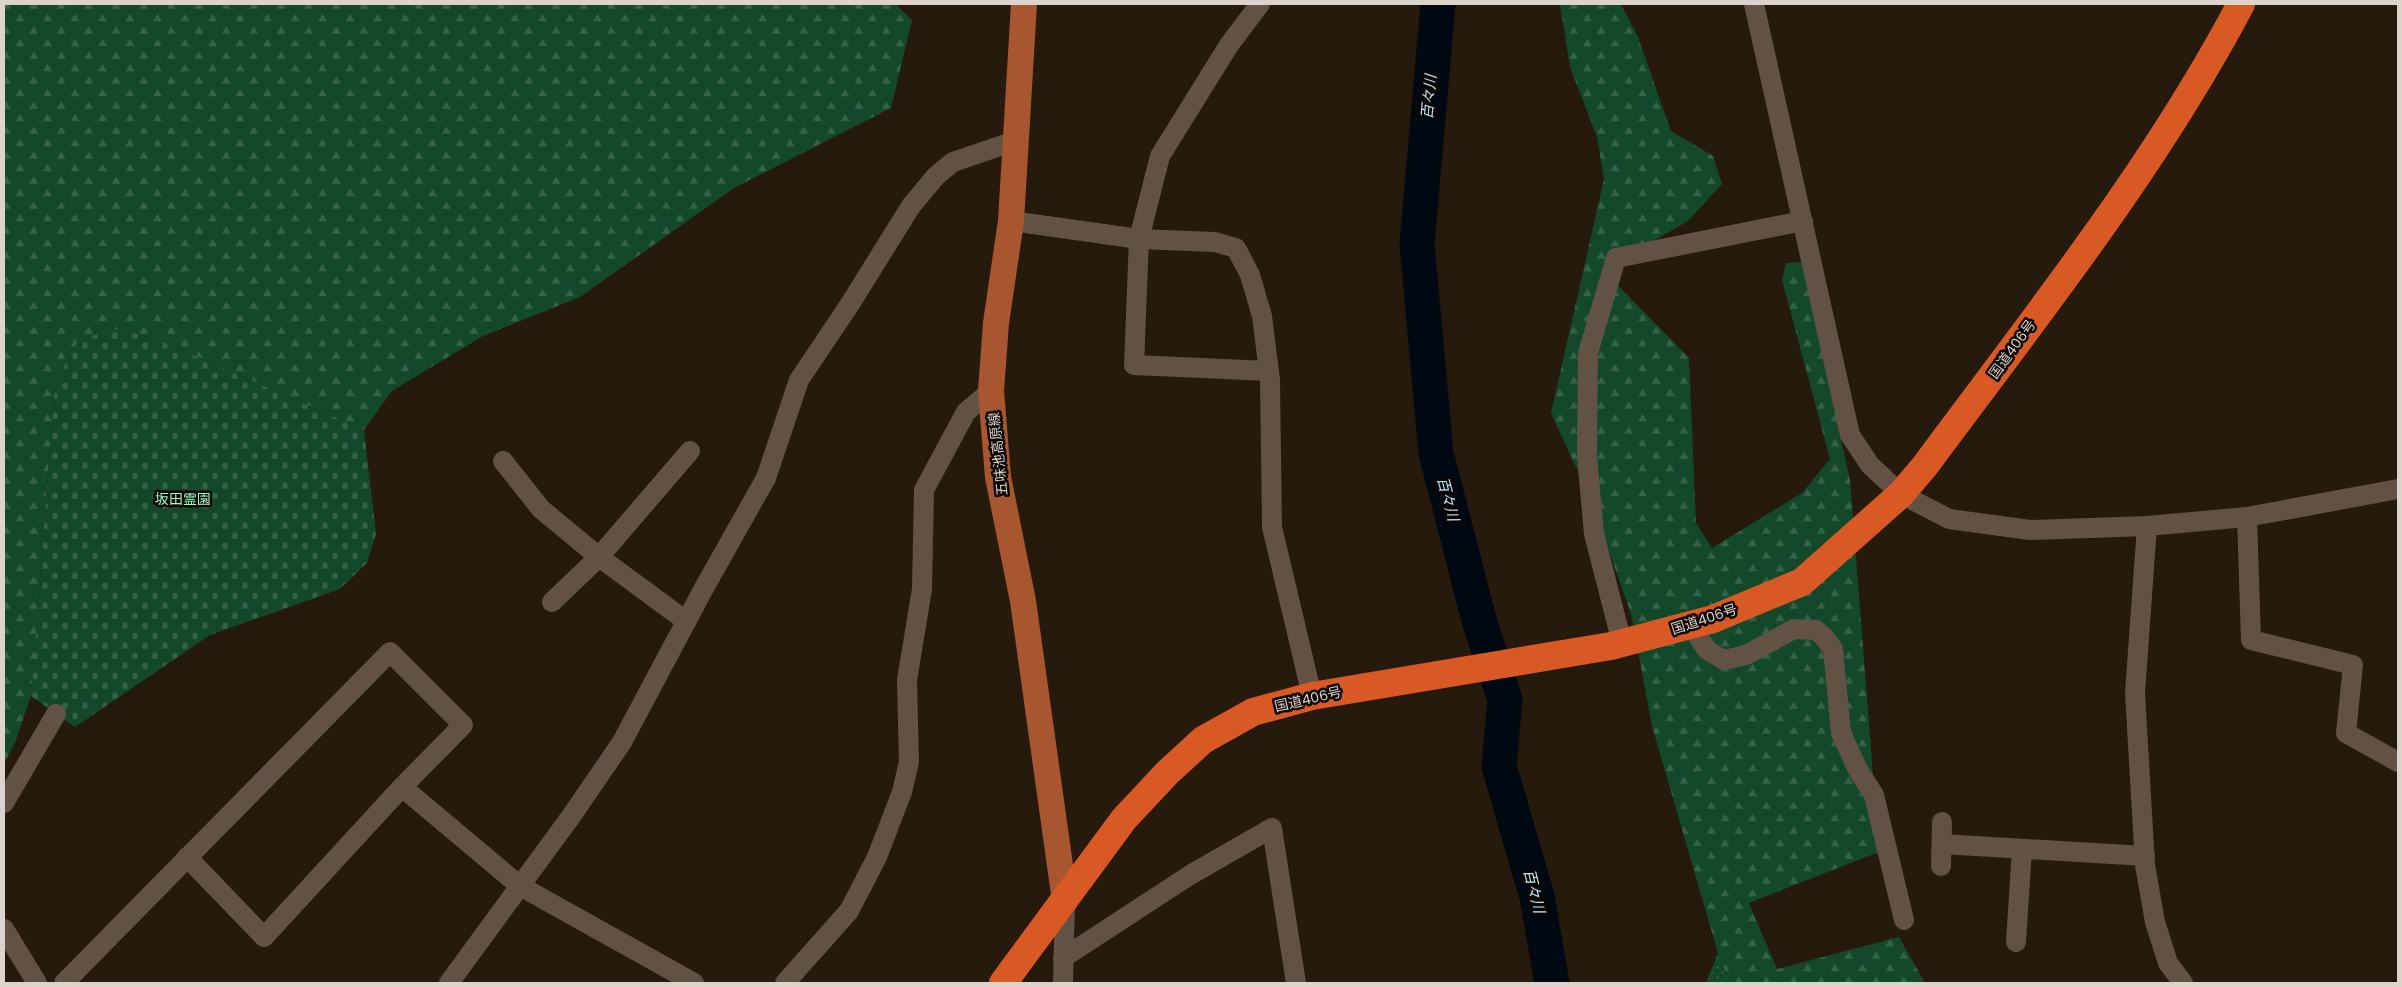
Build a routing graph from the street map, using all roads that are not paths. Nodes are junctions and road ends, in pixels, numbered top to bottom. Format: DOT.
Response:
graph roads {
  1 [pos="1024,4"];
  2 [pos="1260,4"];
  3 [pos="1754,4"];
  4 [pos="2241,4"];
  5 [pos="1015,141"];
  6 [pos="1011,221"];
  7 [pos="1803,221"];
  8 [pos="1139,239"];
  9 [pos="1269,371"];
  10 [pos="991,391"];
  11 [pos="690,450"];
  12 [pos="503,461"];
  13 [pos="2398,489"];
  14 [pos="1901,494"];
  15 [pos="2247,517"];
  16 [pos="2147,526"];
  17 [pos="599,557"];
  18 [pos="552,602"];
  19 [pos="686,621"];
  20 [pos="1691,625"];
  21 [pos="1617,644"];
  22 [pos="1312,696"];
  23 [pos="56,714"];
  24 [pos="2398,762"];
  25 [pos="402,787"];
  26 [pos="4,803"];
  27 [pos="1942,822"];
  28 [pos="1942,844"];
  29 [pos="2022,849"];
  30 [pos="187,856"];
  31 [pos="2145,856"];
  32 [pos="1941,866"];
  33 [pos="520,886"];
  34 [pos="1065,901"];
  35 [pos="1904,920"];
  36 [pos="4,929"];
  37 [pos="2016,942"];
  38 [pos="1063,958"];
  39 [pos="37,983"];
  40 [pos="64,983"];
  41 [pos="449,983"];
  42 [pos="694,983"];
  43 [pos="785,983"];
  44 [pos="1003,983"];
  45 [pos="1063,983"];
  46 [pos="1295,983"];
  47 [pos="2183,983"];
  1 -- 5 [label="main road, 五味池高原線"];
  2 -- 8 [label="street"];
  3 -- 7 [label="street"];
  4 -- 14 [label="highway, 国道406号"];
  5 -- 6 [label="main road, 五味池高原線"];
  5 -- 19 [label="street"];
  6 -- 8 [label="street"];
  6 -- 10 [label="main road, 五味池高原線"];
  7 -- 14 [label="street"];
  7 -- 21 [label="street"];
  8 -- 9 [label="street"];
  8 -- 9 [label="street"];
  9 -- 22 [label="street"];
  10 -- 34 [label="main road, 五味池高原線"];
  10 -- 43 [label="street"];
  11 -- 17 [label="street"];
  12 -- 17 [label="street"];
  13 -- 15 [label="street"];
  14 -- 16 [label="street"];
  14 -- 20 [label="highway, 国道406号"];
  15 -- 16 [label="street"];
  15 -- 24 [label="street"];
  16 -- 31 [label="street"];
  17 -- 18 [label="street"];
  17 -- 19 [label="street"];
  19 -- 33 [label="street"];
  20 -- 21 [label="highway, 国道406号"];
  20 -- 35 [label="street"];
  21 -- 22 [label="highway, 国道406号"];
  22 -- 34 [label="highway, 国道406号"];
  23 -- 26 [label="street"];
  25 -- 30 [label="street"];
  25 -- 30 [label="street"];
  25 -- 33 [label="street"];
  27 -- 28 [label="street"];
  28 -- 29 [label="street"];
  28 -- 32 [label="street"];
  29 -- 31 [label="street"];
  29 -- 37 [label="street"];
  30 -- 40 [label="street"];
  31 -- 47 [label="street"];
  33 -- 41 [label="street"];
  33 -- 42 [label="street"];
  34 -- 38 [label="street"];
  34 -- 44 [label="highway, 国道406号"];
  36 -- 39 [label="street"];
  38 -- 45 [label="street"];
  38 -- 46 [label="street"];
}
